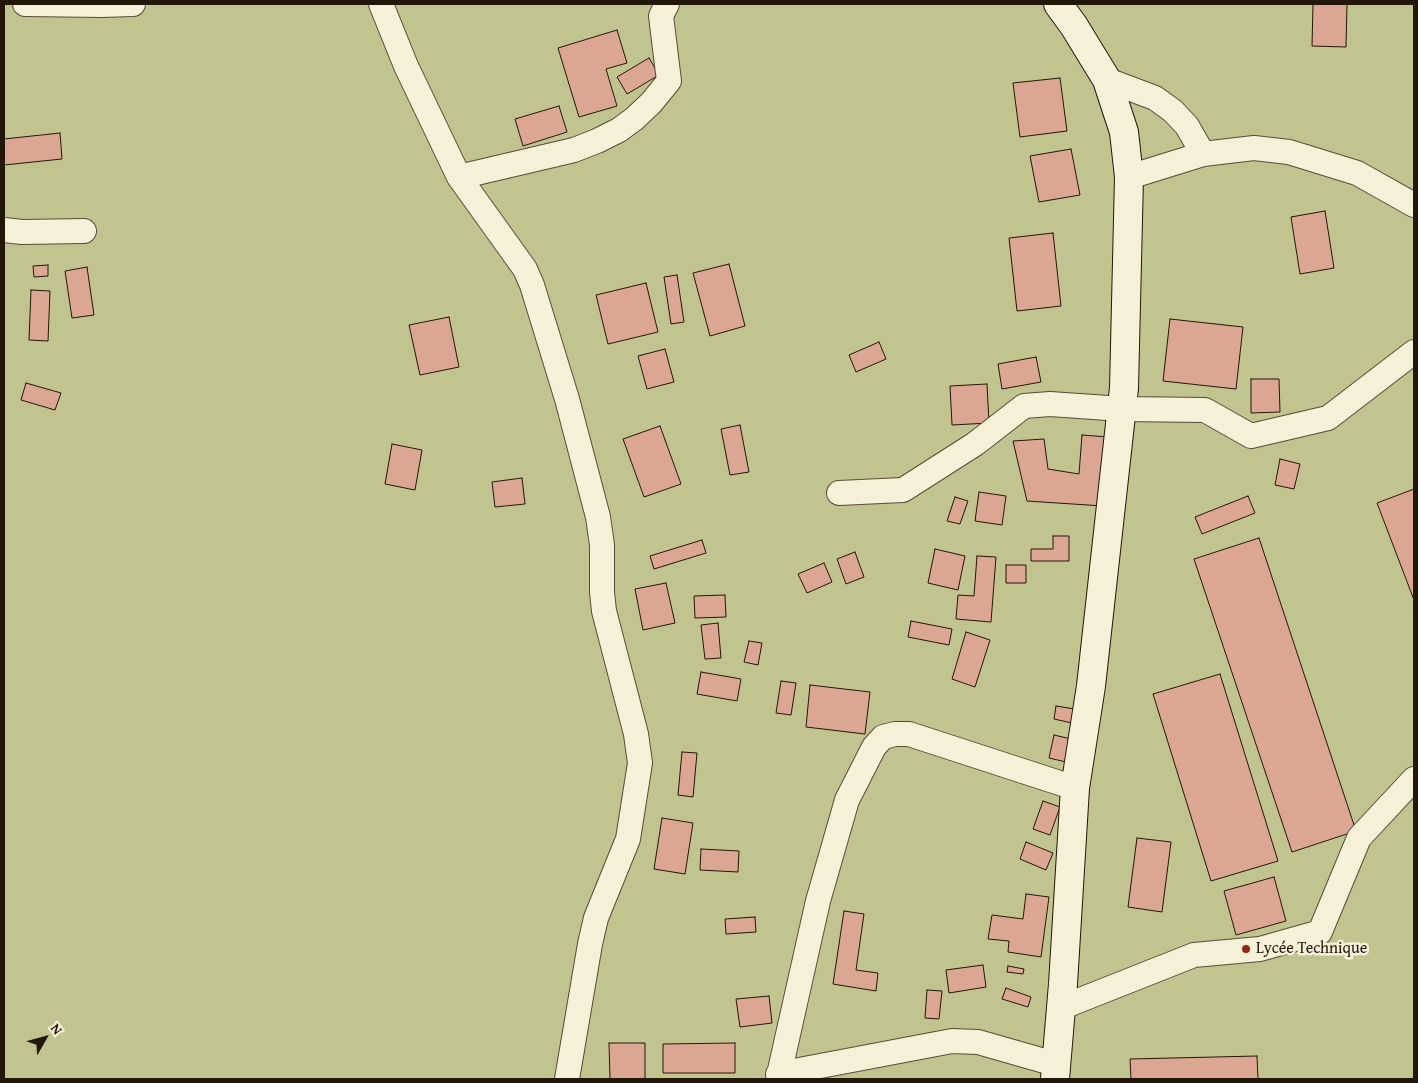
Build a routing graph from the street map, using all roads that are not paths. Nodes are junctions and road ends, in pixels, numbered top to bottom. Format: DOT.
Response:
graph roads {
  1 [pos="25,4"];
  2 [pos="133,4"];
  3 [pos="381,4"];
  4 [pos="667,4"];
  5 [pos="1058,4"];
  6 [pos="1107,80"];
  7 [pos="1203,154"];
  8 [pos="1128,177"];
  9 [pos="459,178"];
  10 [pos="1414,205"];
  11 [pos="4,230"];
  12 [pos="84,231"];
  13 [pos="1414,352"];
  14 [pos="1122,409"];
  15 [pos="839,493"];
  16 [pos="1414,779"];
  17 [pos="1075,788"];
  18 [pos="1060,1008"];
  19 [pos="1055,1072"];
  20 [pos="778,1077"];
  21 [pos="567,1079"];
  1 -- 2 [label="street"];
  3 -- 9 [label="street"];
  4 -- 9 [label="street"];
  5 -- 6 [label="street"];
  6 -- 7 [label="street"];
  6 -- 8 [label="street"];
  7 -- 8 [label="street"];
  7 -- 10 [label="street"];
  8 -- 14 [label="street"];
  9 -- 21 [label="street"];
  11 -- 12 [label="street"];
  13 -- 14 [label="street"];
  14 -- 15 [label="street"];
  14 -- 17 [label="street"];
  16 -- 18 [label="street"];
  17 -- 18 [label="street"];
  17 -- 20 [label="street"];
  18 -- 19 [label="street"];
  19 -- 20 [label="street"];
}
